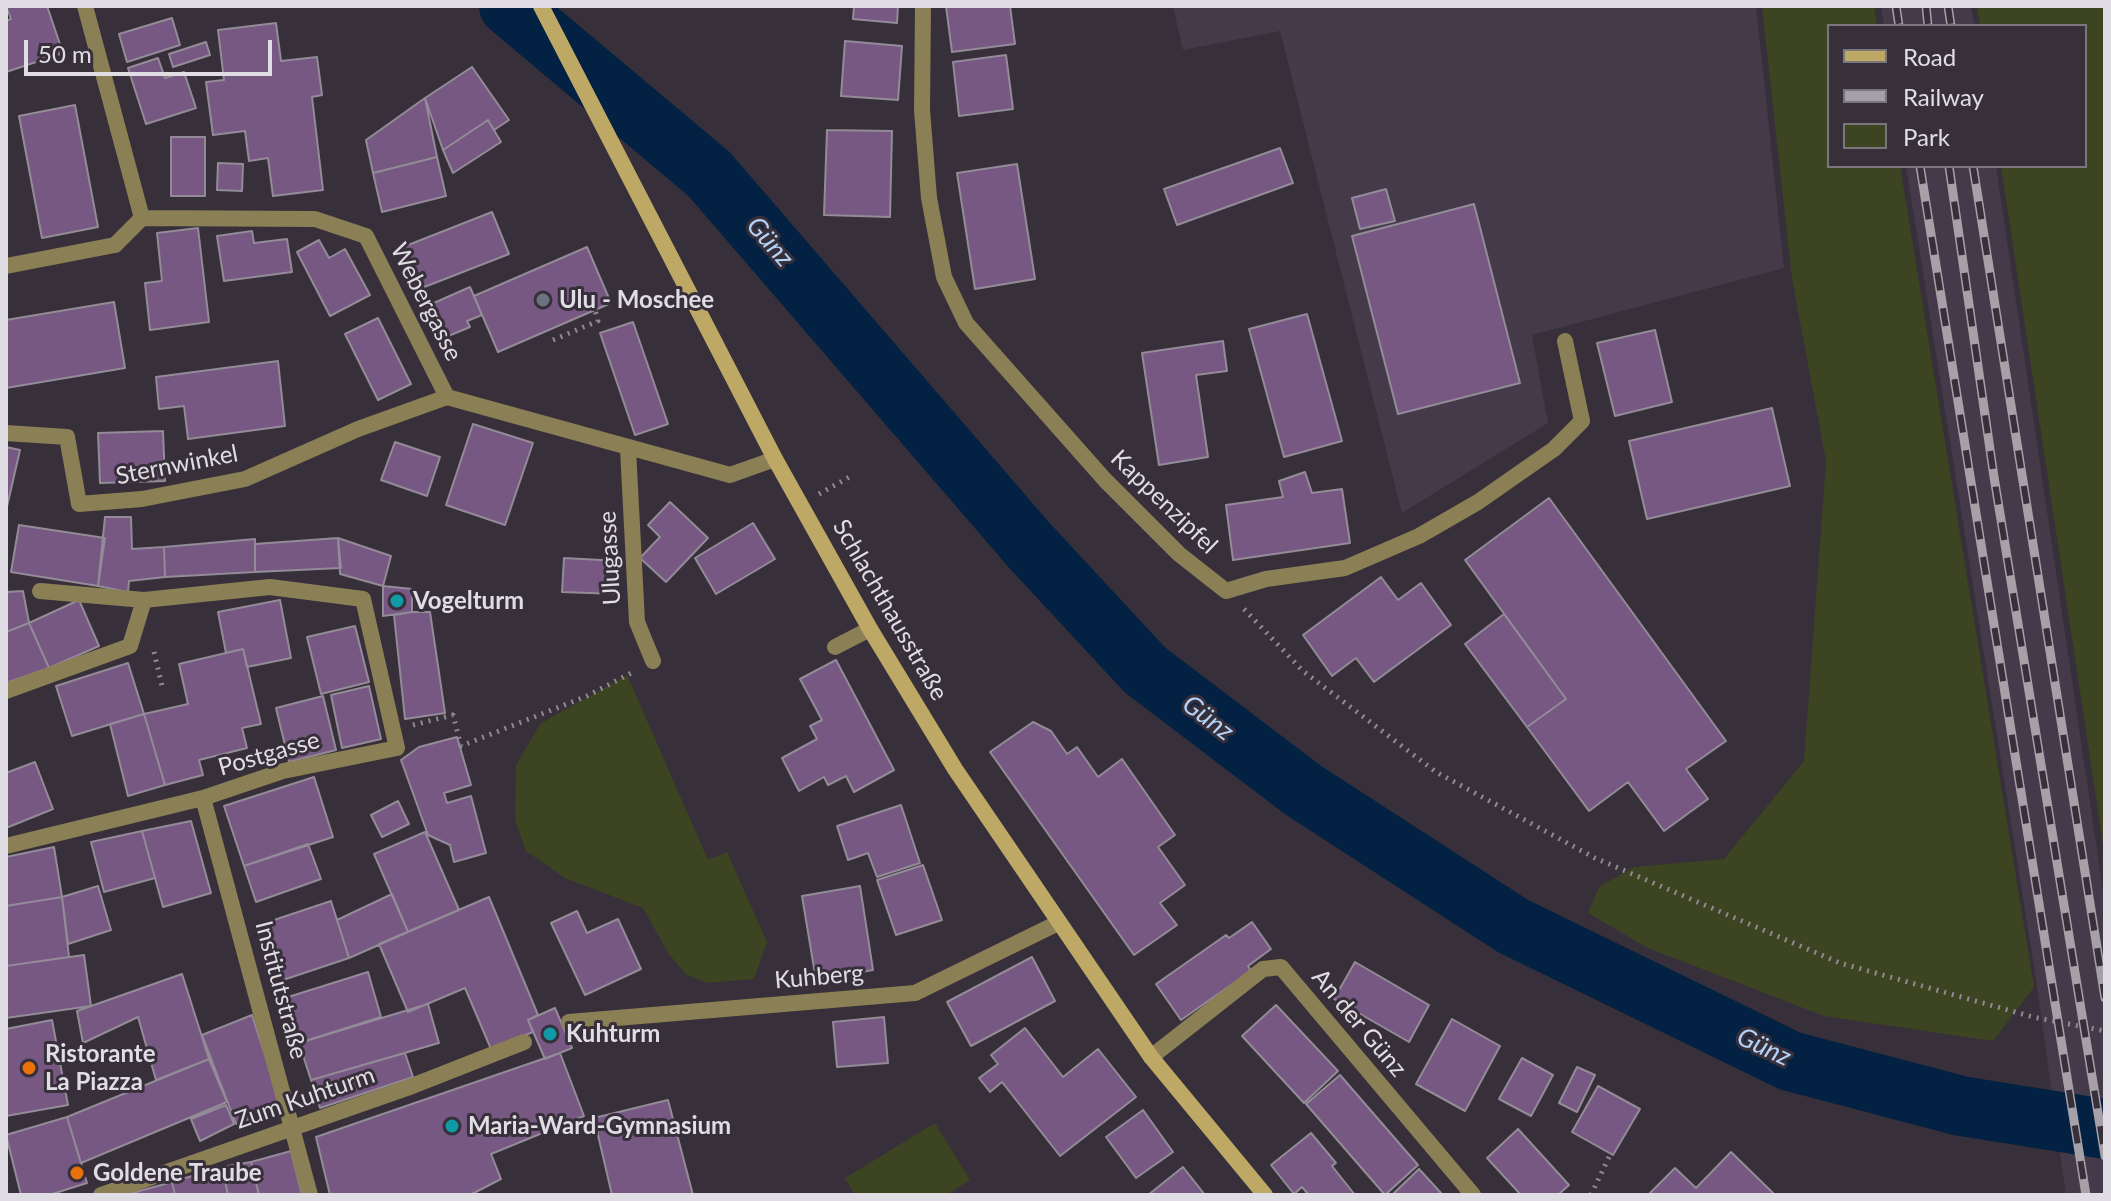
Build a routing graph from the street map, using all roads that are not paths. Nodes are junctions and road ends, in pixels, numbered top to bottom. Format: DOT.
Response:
graph roads {
  1 [pos="85,6"];
  2 [pos="541,6"];
  3 [pos="923,6"];
  4 [pos="142,218"];
  5 [pos="6,266"];
  6 [pos="1565,341"];
  7 [pos="447,397"];
  8 [pos="6,433"];
  9 [pos="628,449"];
  10 [pos="775,459"];
  11 [pos="40,591"];
  12 [pos="144,600"];
  13 [pos="870,629"];
  14 [pos="835,647"];
  15 [pos="653,661"];
  16 [pos="6,691"];
  17 [pos="203,798"];
  18 [pos="6,846"];
  19 [pos="1058,923"];
  20 [pos="569,1022"];
  21 [pos="524,1042"];
  22 [pos="1151,1057"];
  23 [pos="294,1126"];
  24 [pos="101,1195"];
  25 [pos="310,1195"];
  26 [pos="1265,1195"];
  27 [pos="1473,1195"];
  1 -- 4 [label="street"];
  2 -- 10 [label="main road, Schlachthausstraße"];
  3 -- 6 [label="street, Kappenzipfel"];
  4 -- 5 [label="street"];
  4 -- 7 [label="street, Webergasse"];
  7 -- 8 [label="street, Sternwinkel"];
  7 -- 9 [label="street, Webergasse"];
  9 -- 10 [label="street, Webergasse"];
  9 -- 15 [label="street, Ulugasse"];
  10 -- 13 [label="main road, Schlachthausstraße"];
  11 -- 12 [label="street"];
  12 -- 16 [label="street"];
  12 -- 17 [label="street, Postgasse"];
  13 -- 14 [label="street"];
  13 -- 19 [label="main road, Schlachthausstraße"];
  17 -- 18 [label="street, Postgasse"];
  17 -- 23 [label="street, Institutstraße"];
  19 -- 20 [label="street, Kuhberg"];
  19 -- 22 [label="main road, Schlachthausstraße"];
  21 -- 23 [label="street, Zum Kuhturm"];
  22 -- 26 [label="main road, Schlachthausstraße"];
  22 -- 27 [label="street, An der Günz"];
  23 -- 24 [label="street, Zum Kuhturm"];
  23 -- 25 [label="street, Institutstraße"];
}
